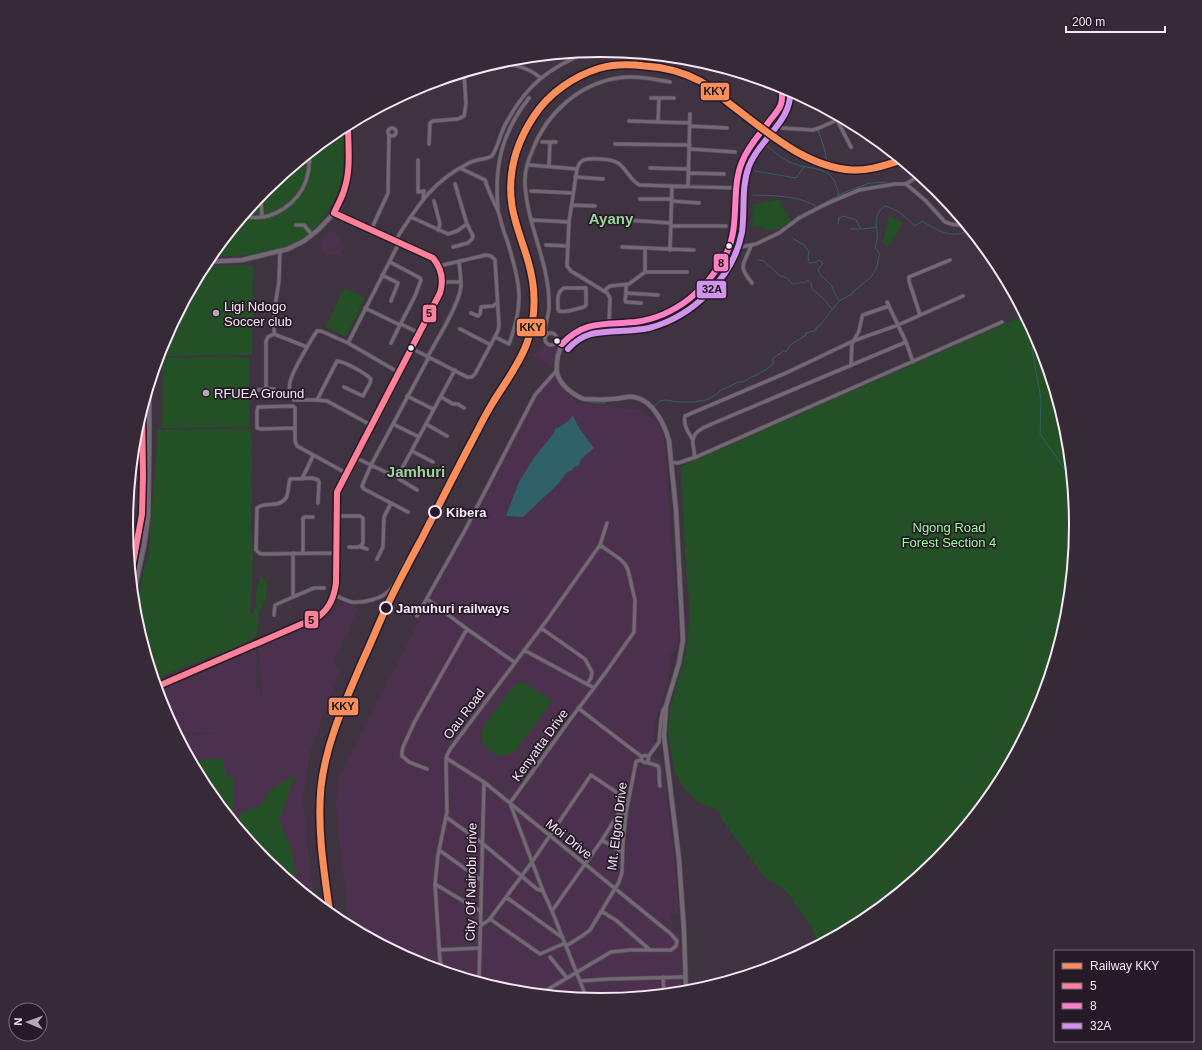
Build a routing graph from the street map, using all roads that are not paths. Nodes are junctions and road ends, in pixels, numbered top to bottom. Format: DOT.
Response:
graph roads {
  1 [pos="573,58"];
  2 [pos="514,65"];
  3 [pos="464,78"];
  4 [pos="541,78"];
  5 [pos="670,82"];
  6 [pos="782,94"];
  7 [pos="529,98"];
  8 [pos="651,98"];
  9 [pos="659,98"];
  10 [pos="674,98"];
  11 [pos="690,114"];
  12 [pos="836,121"];
  13 [pos="629,122"];
  14 [pos="658,122"];
  15 [pos="769,122"];
  16 [pos="838,122"];
  17 [pos="690,125"];
  18 [pos="728,128"];
  19 [pos="348,132"];
  20 [pos="389,135"];
  21 [pos="542,142"];
  22 [pos="550,142"];
  23 [pos="556,142"];
  24 [pos="429,144"];
  25 [pos="615,144"];
  26 [pos="690,145"];
  27 [pos="851,147"];
  28 [pos="690,149"];
  29 [pos="735,152"];
  30 [pos="310,159"];
  31 [pos="418,160"];
  32 [pos="306,162"];
  33 [pos="310,162"];
  34 [pos="530,166"];
  35 [pos="550,166"];
  36 [pos="460,168"];
  37 [pos="650,168"];
  38 [pos="577,169"];
  39 [pos="689,171"];
  40 [pos="724,174"];
  41 [pos="575,178"];
  42 [pos="915,178"];
  43 [pos="603,179"];
  44 [pos="455,184"];
  45 [pos="906,184"];
  46 [pos="672,186"];
  47 [pos="688,186"];
  48 [pos="737,188"];
  49 [pos="531,191"];
  50 [pos="573,193"];
  51 [pos="423,199"];
  52 [pos="640,199"];
  53 [pos="672,200"];
  54 [pos="434,201"];
  55 [pos="261,203"];
  56 [pos="700,203"];
  57 [pos="572,205"];
  58 [pos="595,206"];
  59 [pos="498,212"];
  60 [pos="334,213"];
  61 [pos="249,217"];
  62 [pos="262,217"];
  63 [pos="411,217"];
  64 [pos="533,220"];
  65 [pos="626,220"];
  66 [pos="569,222"];
  67 [pos="467,224"];
  68 [pos="671,224"];
  69 [pos="296,225"];
  70 [pos="960,225"];
  71 [pos="726,226"];
  72 [pos="371,230"];
  73 [pos="438,230"];
  74 [pos="312,235"];
  75 [pos="397,242"];
  76 [pos="546,245"];
  77 [pos="568,246"];
  78 [pos="731,246"];
  79 [pos="751,246"];
  80 [pos="453,247"];
  81 [pos="622,247"];
  82 [pos="645,248"];
  83 [pos="670,250"];
  84 [pos="694,250"];
  85 [pos="280,251"];
  86 [pos="950,260"];
  87 [pos="215,261"];
  88 [pos="390,262"];
  89 [pos="459,262"];
  90 [pos="439,266"];
  91 [pos="645,272"];
  92 [pos="687,272"];
  93 [pos="382,275"];
  94 [pos="589,281"];
  95 [pos="442,282"];
  96 [pos="460,282"];
  97 [pos="752,283"];
  98 [pos="626,285"];
  99 [pos="586,288"];
  100 [pos="605,290"];
  101 [pos="626,293"];
  102 [pos="658,295"];
  103 [pos="963,296"];
  104 [pos="391,301"];
  105 [pos="887,302"];
  106 [pos="497,303"];
  107 [pos="641,303"];
  108 [pos="889,306"];
  109 [pos="365,308"];
  110 [pos="471,313"];
  111 [pos="920,315"];
  112 [pos="1002,322"];
  113 [pos="401,324"];
  114 [pos="609,324"];
  115 [pos="898,325"];
  116 [pos="460,329"];
  117 [pos="419,333"];
  118 [pos="274,334"];
  119 [pos="548,334"];
  120 [pos="495,337"];
  121 [pos="557,341"];
  122 [pos="853,341"];
  123 [pos="906,342"];
  124 [pos="348,343"];
  125 [pos="391,343"];
  126 [pos="562,344"];
  127 [pos="491,345"];
  128 [pos="307,347"];
  129 [pos="411,348"];
  130 [pos="429,357"];
  131 [pos="913,362"];
  132 [pos="851,365"];
  133 [pos="455,370"];
  134 [pos="557,370"];
  135 [pos="398,372"];
  136 [pos="344,387"];
  137 [pos="266,389"];
  138 [pos="274,389"];
  139 [pos="258,390"];
  140 [pos="407,396"];
  141 [pos="441,397"];
  142 [pos="317,400"];
  143 [pos="149,404"];
  144 [pos="464,408"];
  145 [pos="433,410"];
  146 [pos="393,424"];
  147 [pos="426,424"];
  148 [pos="371,425"];
  149 [pos="295,428"];
  150 [pos="142,433"];
  151 [pos="447,436"];
  152 [pos="418,437"];
  153 [pos="693,440"];
  154 [pos="412,451"];
  155 [pos="314,456"];
  156 [pos="354,457"];
  157 [pos="694,458"];
  158 [pos="433,462"];
  159 [pos="671,462"];
  160 [pos="371,465"];
  161 [pos="346,473"];
  162 [pos="397,476"];
  163 [pos="302,478"];
  164 [pos="417,490"];
  165 [pos="318,503"];
  166 [pos="391,503"];
  167 [pos="408,512"];
  168 [pos="336,516"];
  169 [pos="313,517"];
  170 [pos="607,523"];
  171 [pos="600,545"];
  172 [pos="134,546"];
  173 [pos="137,546"];
  174 [pos="361,546"];
  175 [pos="349,547"];
  176 [pos="367,548"];
  177 [pos="293,553"];
  178 [pos="303,553"];
  179 [pos="336,553"];
  180 [pos="134,559"];
  181 [pos="377,559"];
  182 [pos="405,562"];
  183 [pos="136,580"];
  184 [pos="324,588"];
  185 [pos="334,594"];
  186 [pos="293,597"];
  187 [pos="427,599"];
  188 [pos="274,615"];
  189 [pos="417,616"];
  190 [pos="541,628"];
  191 [pos="467,629"];
  192 [pos="524,650"];
  193 [pos="514,662"];
  194 [pos="588,684"];
  195 [pos="162,685"];
  196 [pos="594,688"];
  197 [pos="666,706"];
  198 [pos="578,708"];
  199 [pos="659,742"];
  200 [pos="665,742"];
  201 [pos="446,758"];
  202 [pos="648,758"];
  203 [pos="642,759"];
  204 [pos="646,762"];
  205 [pos="427,769"];
  206 [pos="484,782"];
  207 [pos="660,786"];
  208 [pos="628,800"];
  209 [pos="510,803"];
  210 [pos="626,813"];
  211 [pos="446,817"];
  212 [pos="549,835"];
  213 [pos="602,840"];
  214 [pos="482,843"];
  215 [pos="440,850"];
  216 [pos="622,852"];
  217 [pos="532,862"];
  218 [pos="585,865"];
  219 [pos="521,876"];
  220 [pos="481,880"];
  221 [pos="435,884"];
  222 [pos="616,889"];
  223 [pos="543,891"];
  224 [pos="506,897"];
  225 [pos="480,911"];
  226 [pos="552,911"];
  227 [pos="601,911"];
  228 [pos="490,919"];
  229 [pos="480,926"];
  230 [pos="563,938"];
  231 [pos="565,944"];
  232 [pos="480,948"];
  233 [pos="439,950"];
  234 [pos="650,950"];
  235 [pos="550,957"];
  236 [pos="440,964"];
  237 [pos="576,973"];
  238 [pos="479,977"];
  239 [pos="663,977"];
  240 [pos="685,977"];
  241 [pos="567,978"];
  242 [pos="580,981"];
  243 [pos="686,985"];
  244 [pos="664,989"];
  245 [pos="547,990"];
  246 [pos="584,992"];
  1 -- 4 [label="street"];
  2 -- 4 [label="street"];
  3 -- 24 [label="street"];
  4 -- 36 [label="street"];
  5 -- 119 [label="street"];
  6 -- 15 [label="street"];
  7 -- 59 [label="street"];
  8 -- 9 [label="street"];
  9 -- 10 [label="street"];
  9 -- 14 [label="street"];
  11 -- 17 [label="street"];
  12 -- 15 [label="street"];
  13 -- 14 [label="street"];
  14 -- 17 [label="street"];
  15 -- 48 [label="street"];
  16 -- 27 [label="street"];
  17 -- 18 [label="street"];
  17 -- 26 [label="street"];
  19 -- 60 [label="street"];
  20 -- 72 [label="street"];
  21 -- 22 [label="street"];
  22 -- 23 [label="street"];
  22 -- 35 [label="street"];
  25 -- 26 [label="street"];
  26 -- 28 [label="street"];
  28 -- 29 [label="street"];
  28 -- 39 [label="street"];
  30 -- 33 [label="street"];
  31 -- 51 [label="street"];
  32 -- 33 [label="street"];
  33 -- 62 [label="street"];
  34 -- 35 [label="street"];
  35 -- 38 [label="street"];
  36 -- 51 [label="street"];
  36 -- 59 [label="street"];
  37 -- 39 [label="street"];
  38 -- 41 [label="street"];
  38 -- 46 [label="street"];
  39 -- 40 [label="street"];
  39 -- 47 [label="street"];
  41 -- 43 [label="street"];
  41 -- 50 [label="street"];
  42 -- 45 [label="street"];
  44 -- 67 [label="street"];
  45 -- 70 [label="street"];
  45 -- 79 [label="street"];
  46 -- 47 [label="street"];
  46 -- 53 [label="street"];
  47 -- 48 [label="street"];
  48 -- 78 [label="street"];
  49 -- 50 [label="street"];
  50 -- 57 [label="street"];
  51 -- 63 [label="street"];
  52 -- 53 [label="street"];
  53 -- 56 [label="street"];
  53 -- 68 [label="street"];
  54 -- 73 [label="street"];
  55 -- 62 [label="street"];
  57 -- 58 [label="street"];
  57 -- 66 [label="street"];
  59 -- 120 [label="street"];
  60 -- 72 [label="street"];
  60 -- 74 [label="street"];
  61 -- 62 [label="street"];
  63 -- 73 [label="street"];
  63 -- 75 [label="street"];
  64 -- 66 [label="street"];
  65 -- 68 [label="street"];
  66 -- 77 [label="street"];
  67 -- 73 [label="street"];
  67 -- 80 [label="street"];
  68 -- 71 [label="street"];
  68 -- 83 [label="street"];
  69 -- 74 [label="street"];
  72 -- 75 [label="street"];
  74 -- 85 [label="street"];
  75 -- 88 [label="street"];
  75 -- 90 [label="street"];
  76 -- 77 [label="street"];
  77 -- 94 [label="street"];
  78 -- 79 [label="street"];
  78 -- 114 [label="street"];
  79 -- 97 [label="street"];
  81 -- 82 [label="street"];
  82 -- 83 [label="street"];
  82 -- 91 [label="street"];
  83 -- 84 [label="street"];
  85 -- 87 [label="street"];
  85 -- 118 [label="street"];
  86 -- 111 [label="street"];
  88 -- 93 [label="street"];
  88 -- 113 [label="street"];
  89 -- 90 [label="street"];
  89 -- 96 [label="street"];
  89 -- 106 [label="street"];
  90 -- 95 [label="street"];
  91 -- 92 [label="street"];
  91 -- 98 [label="street"];
  93 -- 104 [label="street"];
  93 -- 109 [label="street"];
  94 -- 99 [label="street"];
  94 -- 100 [label="street"];
  95 -- 96 [label="street"];
  95 -- 117 [label="street"];
  96 -- 130 [label="street"];
  98 -- 100 [label="street"];
  98 -- 101 [label="street"];
  99 -- 99 [label="street"];
  100 -- 114 [label="street"];
  101 -- 102 [label="street"];
  101 -- 107 [label="street"];
  103 -- 111 [label="street"];
  105 -- 108 [label="street"];
  106 -- 110 [label="street"];
  106 -- 120 [label="street"];
  108 -- 115 [label="street"];
  108 -- 122 [label="street"];
  109 -- 113 [label="street"];
  109 -- 124 [label="street"];
  111 -- 115 [label="street"];
  112 -- 131 [label="street"];
  113 -- 117 [label="street"];
  113 -- 125 [label="street"];
  114 -- 126 [label="street"];
  115 -- 122 [label="street"];
  115 -- 123 [label="street"];
  116 -- 127 [label="street"];
  117 -- 129 [label="street"];
  118 -- 128 [label="street"];
  118 -- 137 [label="street"];
  119 -- 121 [label="street"];
  119 -- 121 [label="street"];
  120 -- 127 [label="street"];
  121 -- 126 [label="street"];
  122 -- 132 [label="street"];
  122 -- 153 [label="street"];
  123 -- 131 [label="street"];
  123 -- 132 [label="street"];
  124 -- 128 [label="street"];
  124 -- 135 [label="street"];
  126 -- 134 [label="street"];
  127 -- 133 [label="street"];
  128 -- 142 [label="street"];
  129 -- 130 [label="street"];
  129 -- 135 [label="street"];
  130 -- 133 [label="street"];
  130 -- 140 [label="street"];
  131 -- 157 [label="street"];
  132 -- 153 [label="street"];
  133 -- 141 [label="street"];
  134 -- 159 [label="street"];
  134 -- 187 [label="street"];
  135 -- 148 [label="street"];
  136 -- 142 [label="street"];
  137 -- 138 [label="street"];
  137 -- 139 [label="street"];
  140 -- 145 [label="street"];
  140 -- 146 [label="street"];
  141 -- 144 [label="street"];
  141 -- 145 [label="street"];
  142 -- 148 [label="street"];
  143 -- 183 [label="main road"];
  145 -- 147 [label="street"];
  146 -- 152 [label="street"];
  146 -- 160 [label="street"];
  147 -- 151 [label="street"];
  147 -- 152 [label="street"];
  148 -- 156 [label="street"];
  149 -- 149 [label="street"];
  149 -- 155 [label="street"];
  150 -- 173 [label="main road"];
  152 -- 154 [label="street"];
  153 -- 157 [label="street"];
  154 -- 158 [label="street"];
  154 -- 162 [label="street"];
  155 -- 161 [label="street"];
  155 -- 163 [label="street"];
  156 -- 160 [label="street"];
  156 -- 161 [label="street"];
  157 -- 159 [label="street"];
  159 -- 197 [label="street"];
  160 -- 162 [label="street"];
  160 -- 166 [label="street"];
  161 -- 168 [label="street"];
  162 -- 164 [label="street"];
  163 -- 165 [label="street"];
  163 -- 177 [label="street"];
  166 -- 167 [label="street"];
  166 -- 181 [label="street"];
  168 -- 174 [label="street"];
  168 -- 179 [label="street"];
  169 -- 178 [label="street"];
  170 -- 171 [label="street, Oau Road"];
  171 -- 190 [label="street, Oau Road"];
  171 -- 196 [label="street, Kenyatta Drive"];
  172 -- 173 [label="street"];
  173 -- 180 [label="main road"];
  174 -- 175 [label="street"];
  174 -- 176 [label="street"];
  177 -- 178 [label="street"];
  177 -- 186 [label="street"];
  178 -- 179 [label="street"];
  179 -- 185 [label="street"];
  182 -- 185 [label="street"];
  184 -- 186 [label="street"];
  185 -- 195 [label="street"];
  186 -- 188 [label="street"];
  187 -- 189 [label="street"];
  187 -- 191 [label="street"];
  190 -- 192 [label="street, Oau Road"];
  190 -- 194 [label="street"];
  191 -- 193 [label="street"];
  191 -- 205 [label="street"];
  192 -- 193 [label="street, Oau Road"];
  192 -- 194 [label="street"];
  193 -- 201 [label="street, Oau Road"];
  194 -- 196 [label="street"];
  196 -- 198 [label="street, Kenyatta Drive"];
  197 -- 199 [label="street"];
  197 -- 200 [label="street"];
  198 -- 203 [label="street"];
  198 -- 209 [label="street, Kenyatta Drive"];
  199 -- 200 [label="street"];
  199 -- 202 [label="street"];
  200 -- 240 [label="street"];
  201 -- 206 [label="street, Moi Drive"];
  201 -- 211 [label="street, Oau Road"];
  202 -- 203 [label="street"];
  202 -- 204 [label="street"];
  203 -- 204 [label="street"];
  203 -- 208 [label="street, Mt. Elgon Drive"];
  204 -- 207 [label="street"];
  206 -- 209 [label="street, Moi Drive"];
  206 -- 214 [label="street, City Of Nairobi Drive"];
  208 -- 210 [label="street, Mt. Elgon Drive"];
  208 -- 212 [label="street"];
  209 -- 212 [label="street, Moi Drive"];
  209 -- 217 [label="street"];
  210 -- 213 [label="street"];
  210 -- 216 [label="street, Mt. Elgon Drive"];
  211 -- 214 [label="street"];
  211 -- 215 [label="street, Oau Road"];
  212 -- 217 [label="street"];
  212 -- 218 [label="street, Moi Drive"];
  213 -- 216 [label="street"];
  213 -- 218 [label="street"];
  214 -- 219 [label="street"];
  214 -- 220 [label="street, City Of Nairobi Drive"];
  215 -- 220 [label="street"];
  215 -- 221 [label="street, Oau Road"];
  216 -- 222 [label="street, Mt. Elgon Drive"];
  217 -- 219 [label="street"];
  217 -- 223 [label="street"];
  218 -- 222 [label="street, Moi Drive"];
  218 -- 226 [label="street"];
  219 -- 223 [label="street"];
  219 -- 224 [label="street"];
  220 -- 225 [label="street, City Of Nairobi Drive"];
  221 -- 225 [label="street"];
  221 -- 233 [label="street, Oau Road"];
  222 -- 227 [label="street, Mt. Elgon Drive"];
  222 -- 234 [label="street, Moi Drive"];
  223 -- 226 [label="street"];
  224 -- 228 [label="street"];
  224 -- 230 [label="street"];
  225 -- 229 [label="street, City Of Nairobi Drive"];
  226 -- 230 [label="street"];
  227 -- 231 [label="street, Mt. Elgon Drive"];
  227 -- 234 [label="street"];
  228 -- 229 [label="street"];
  228 -- 231 [label="street, Mt. Elgon Drive"];
  229 -- 232 [label="street, City Of Nairobi Drive"];
  230 -- 231 [label="street"];
  231 -- 237 [label="street"];
  232 -- 233 [label="street"];
  232 -- 238 [label="street, City Of Nairobi Drive"];
  233 -- 236 [label="street, Oau Road"];
  234 -- 237 [label="street"];
  235 -- 241 [label="street"];
  237 -- 241 [label="street"];
  237 -- 242 [label="street"];
  239 -- 240 [label="street"];
  239 -- 242 [label="street"];
  239 -- 244 [label="street"];
  240 -- 243 [label="street"];
  241 -- 245 [label="street"];
  242 -- 246 [label="street"];
}
